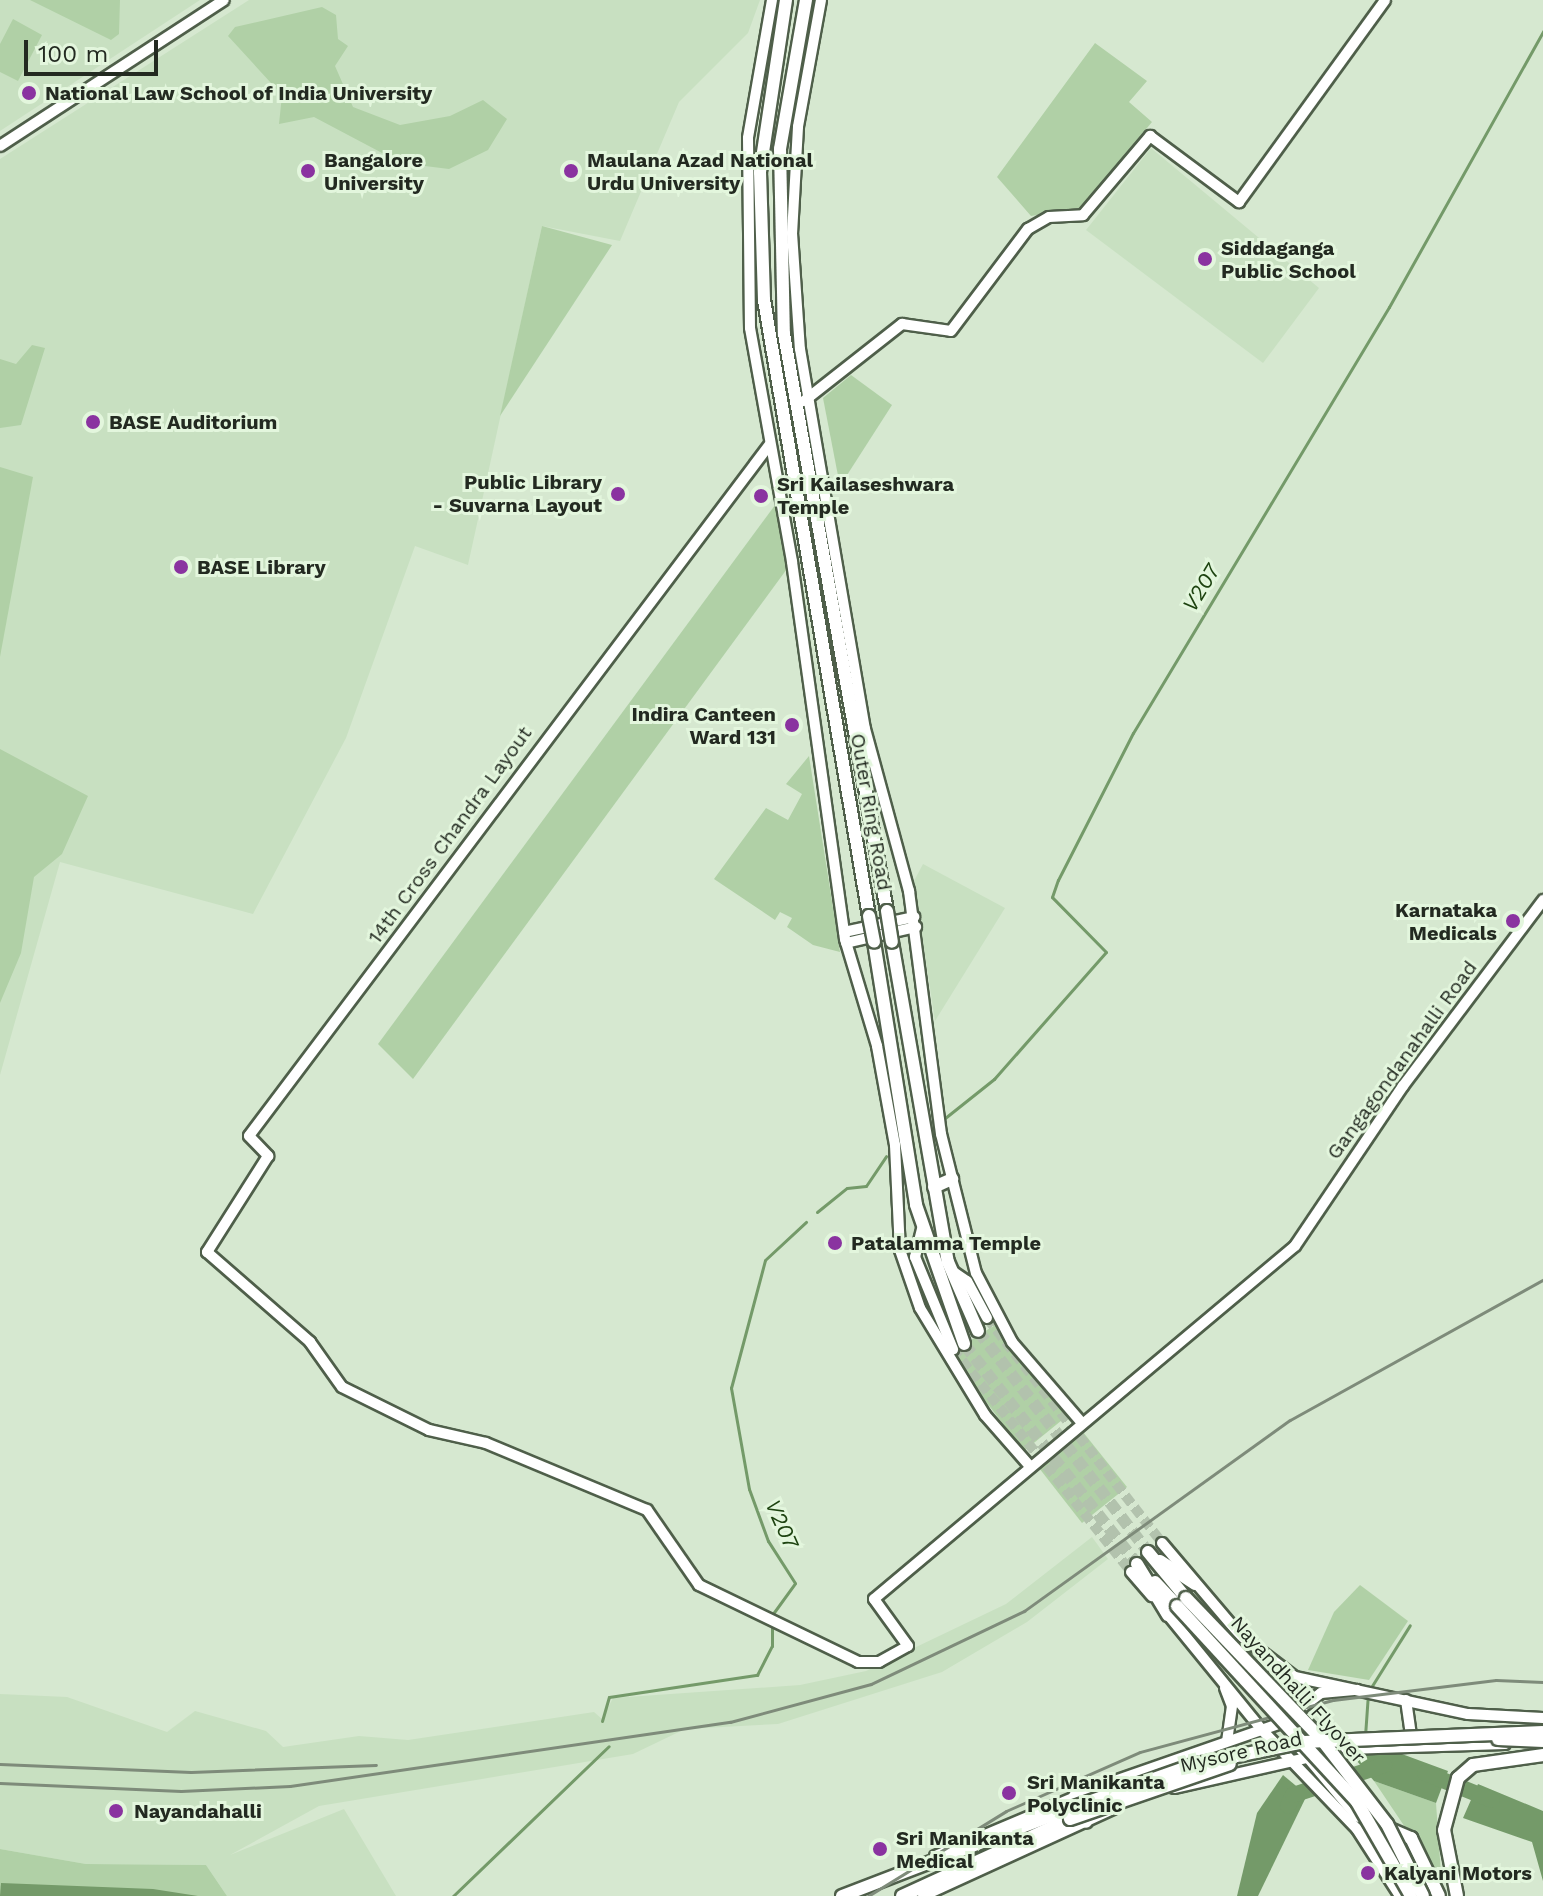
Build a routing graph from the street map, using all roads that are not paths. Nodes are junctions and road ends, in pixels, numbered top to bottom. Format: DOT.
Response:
graph roads {
  1 [pos="224,0"];
  2 [pos="772,0"];
  3 [pos="786,0"];
  4 [pos="806,0"];
  5 [pos="821,0"];
  6 [pos="1385,0"];
  7 [pos="0,146"];
  8 [pos="802,401"];
  9 [pos="772,402"];
  10 [pos="770,444"];
  11 [pos="1543,900"];
  12 [pos="915,922"];
  13 [pos="845,938"];
  14 [pos="952,1179"];
  15 [pos="914,1187"];
  16 [pos="934,1187"];
  17 [pos="900,1189"];
  18 [pos="951,1270"];
  19 [pos="987,1318"];
  20 [pos="978,1331"];
  21 [pos="959,1346"];
  22 [pos="1081,1422"];
  23 [pos="1029,1465"];
  24 [pos="1162,1543"];
  25 [pos="1134,1568"];
  26 [pos="1195,1584"];
  27 [pos="1177,1606"];
  28 [pos="788,1631"];
  29 [pos="1213,1665"];
  30 [pos="1357,1690"];
  31 [pos="1406,1700"];
  32 [pos="1539,1718"];
  33 [pos="1281,1723"];
  34 [pos="1262,1730"];
  35 [pos="1543,1732"];
  36 [pos="1227,1740"];
  37 [pos="1412,1743"];
  38 [pos="1543,1743"];
  39 [pos="1543,1755"];
  40 [pos="1306,1757"];
  41 [pos="1292,1760"];
  42 [pos="1309,1770"];
  43 [pos="1075,1796"];
  44 [pos="1332,1796"];
  45 [pos="1068,1814"];
  46 [pos="1086,1822"];
  47 [pos="904,1872"];
  48 [pos="1456,1892"];
  49 [pos="842,1896"];
  50 [pos="902,1896"];
  51 [pos="923,1896"];
  52 [pos="1400,1896"];
  53 [pos="1411,1896"];
  54 [pos="1423,1896"];
  55 [pos="1439,1896"];
  1 -- 7 [label="street"];
  2 -- 9 [label="street"];
  3 -- 9 [label="highway, Outer Ring Road"];
  4 -- 8 [label="highway, Outer Ring Road"];
  5 -- 8 [label="street"];
  6 -- 8 [label="street"];
  8 -- 12 [label="street"];
  8 -- 16 [label="highway, Outer Ring Road, bridge"];
  9 -- 10 [label="street"];
  9 -- 15 [label="highway, Outer Ring Road, bridge"];
  10 -- 13 [label="street"];
  10 -- 28 [label="street, 14th Cross Chandra Layout"];
  11 -- 22 [label="street, Gangagondanahalli Road"];
  12 -- 13 [label="street"];
  12 -- 14 [label="street"];
  13 -- 17 [label="street"];
  14 -- 16 [label="highway"];
  14 -- 22 [label="street"];
  15 -- 17 [label="highway"];
  15 -- 21 [label="highway, Outer Ring Road"];
  16 -- 18 [label="highway, Outer Ring Road"];
  17 -- 23 [label="street"];
  18 -- 19 [label="street"];
  18 -- 20 [label="highway, Outer Ring Road"];
  22 -- 23 [label="street, Gangagondanahalli Road"];
  23 -- 28 [label="street, Gangagondanahalli Road"];
  24 -- 26 [label="street"];
  25 -- 27 [label="highway"];
  26 -- 27 [label="highway"];
  26 -- 30 [label="street"];
  27 -- 29 [label="street"];
  27 -- 53 [label="highway, Nayandhalli Flyover, bridge"];
  27 -- 54 [label="highway, Nayandhalli Flyover, bridge"];
  29 -- 34 [label="street"];
  29 -- 36 [label="street"];
  30 -- 31 [label="street"];
  30 -- 33 [label="street"];
  31 -- 32 [label="street"];
  31 -- 37 [label="street"];
  33 -- 34 [label="street, Mysore Road"];
  33 -- 40 [label="highway"];
  34 -- 36 [label="street, Mysore Road"];
  34 -- 41 [label="street"];
  35 -- 45 [label="highway, bridge"];
  36 -- 43 [label="street, Mysore Road"];
  37 -- 38 [label="street, Mysore Road"];
  37 -- 40 [label="street, Mysore Road"];
  38 -- 45 [label="highway, bridge"];
  39 -- 48 [label="highway"];
  40 -- 41 [label="street, Mysore Road"];
  40 -- 42 [label="highway"];
  41 -- 42 [label="street"];
  41 -- 46 [label="street, Mysore Road"];
  42 -- 44 [label="highway"];
  43 -- 46 [label="highway"];
  43 -- 47 [label="street, Mysore Road"];
  44 -- 52 [label="street"];
  44 -- 55 [label="highway"];
  45 -- 47 [label="highway"];
  45 -- 50 [label="highway"];
  46 -- 51 [label="street, Mysore Road"];
  47 -- 49 [label="highway, Mysore Road"];
}
